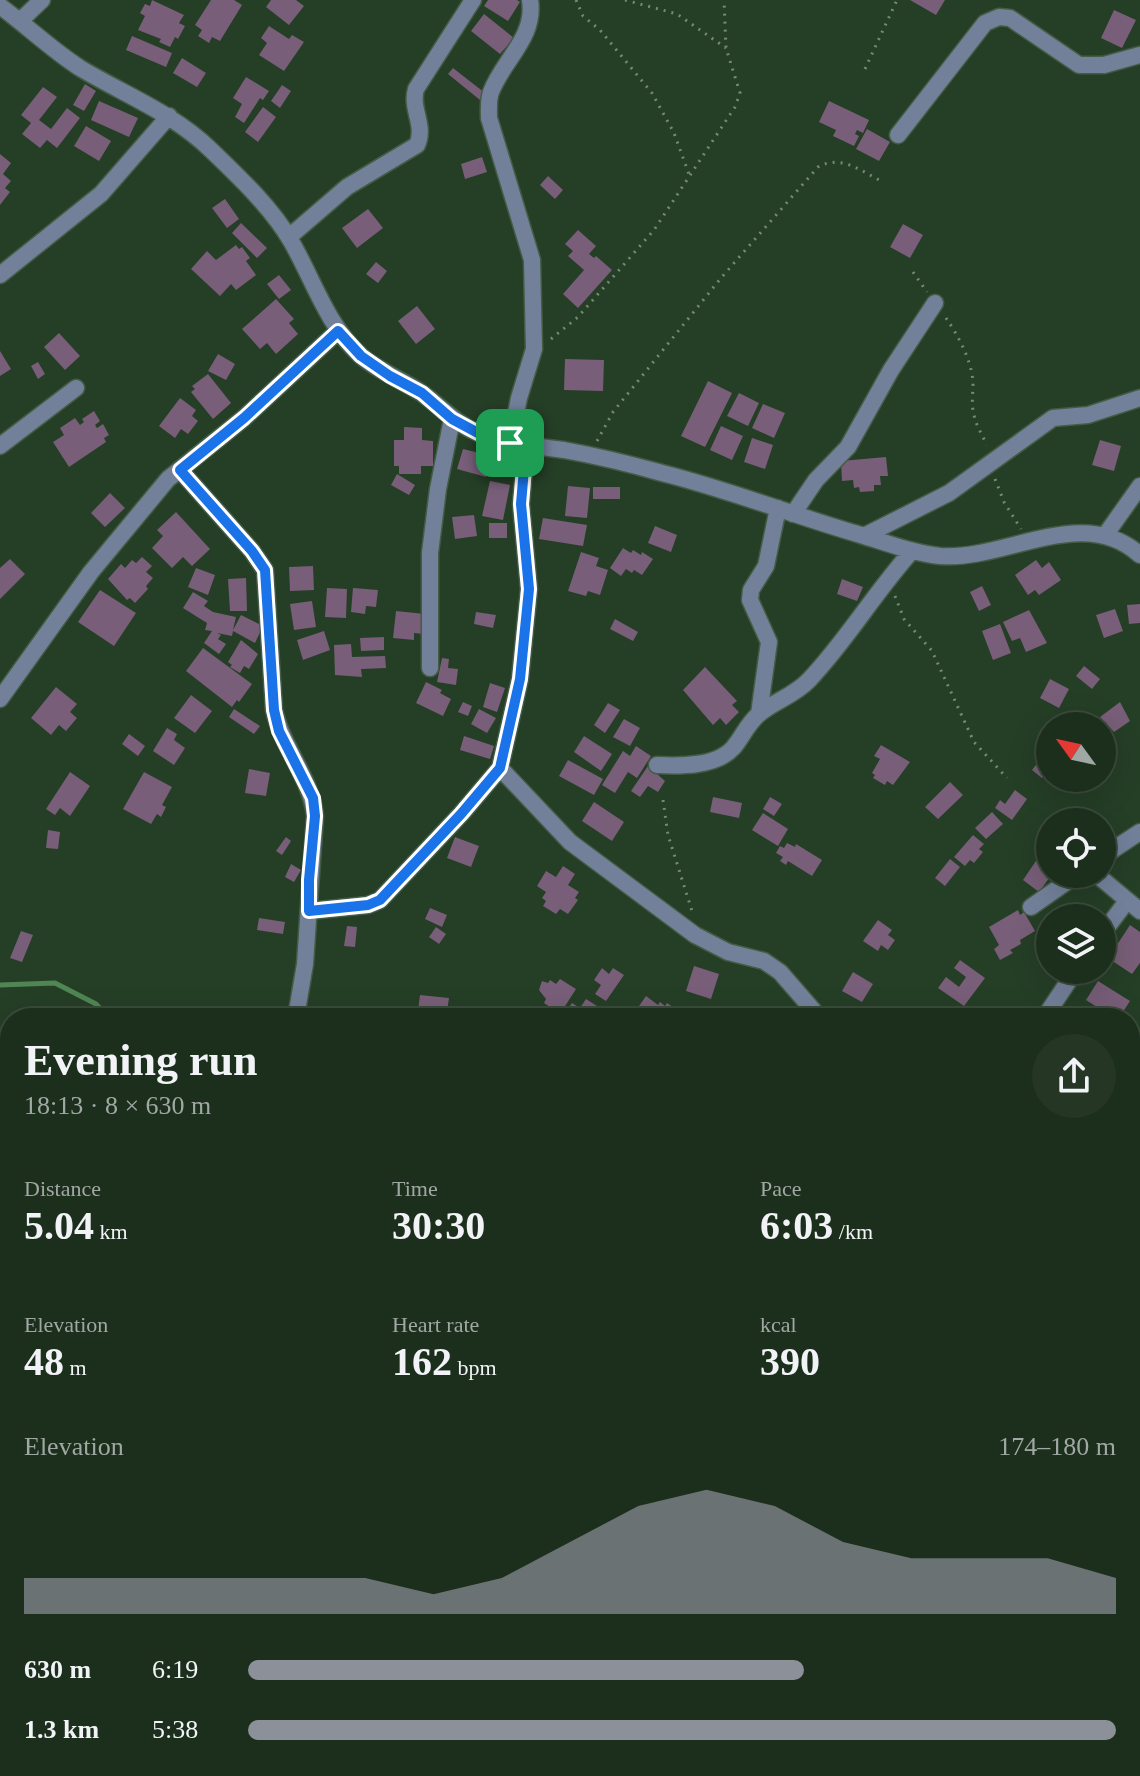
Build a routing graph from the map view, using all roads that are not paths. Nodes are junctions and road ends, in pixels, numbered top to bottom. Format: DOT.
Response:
graph roads {
  1 [pos="42,0"];
  2 [pos="473,0"];
  3 [pos="542,0"];
  4 [pos="0,6"];
  5 [pos="531,7"];
  6 [pos="20,21"];
  7 [pos="1140,55"];
  8 [pos="169,116"];
  9 [pos="898,135"];
  10 [pos="289,237"];
  11 [pos="0,275"];
  12 [pos="935,303"];
  13 [pos="338,331"];
  14 [pos="76,388"];
  15 [pos="1140,398"];
  16 [pos="452,419"];
  17 [pos="518,444"];
  18 [pos="0,446"];
  19 [pos="180,470"];
  20 [pos="1140,486"];
  21 [pos="785,511"];
  22 [pos="1106,534"];
  23 [pos="864,536"];
  24 [pos="912,551"];
  25 [pos="1140,555"];
  26 [pos="430,668"];
  27 [pos="0,699"];
  28 [pos="759,714"];
  29 [pos="657,765"];
  30 [pos="500,768"];
  31 [pos="1140,832"];
  32 [pos="1116,848"];
  33 [pos="1058,888"];
  34 [pos="1113,888"];
  35 [pos="1134,906"];
  36 [pos="1031,907"];
  37 [pos="309,911"];
  38 [pos="1116,922"];
  39 [pos="1067,984"];
  40 [pos="297,1008"];
  41 [pos="811,1008"];
  42 [pos="1051,1008"];
  1 -- 6 [label="street"];
  2 -- 10 [label="street"];
  3 -- 5 [label="street"];
  4 -- 6 [label="street"];
  5 -- 17 [label="street"];
  6 -- 8 [label="street"];
  7 -- 9 [label="street"];
  8 -- 10 [label="street"];
  8 -- 11 [label="street"];
  10 -- 13 [label="street"];
  12 -- 21 [label="street"];
  13 -- 16 [label="street"];
  13 -- 19 [label="street"];
  14 -- 18 [label="street"];
  15 -- 23 [label="street"];
  16 -- 17 [label="street"];
  16 -- 26 [label="street"];
  17 -- 21 [label="street"];
  17 -- 30 [label="street"];
  19 -- 27 [label="street"];
  19 -- 37 [label="street"];
  20 -- 22 [label="street"];
  21 -- 23 [label="street"];
  21 -- 28 [label="street"];
  22 -- 24 [label="street"];
  22 -- 25 [label="street"];
  23 -- 24 [label="street"];
  24 -- 28 [label="street"];
  28 -- 29 [label="street"];
  30 -- 37 [label="street"];
  30 -- 41 [label="street"];
  31 -- 32 [label="street"];
  33 -- 36 [label="street"];
  34 -- 35 [label="street"];
  35 -- 38 [label="street"];
  37 -- 40 [label="street"];
  39 -- 42 [label="street"];
}
